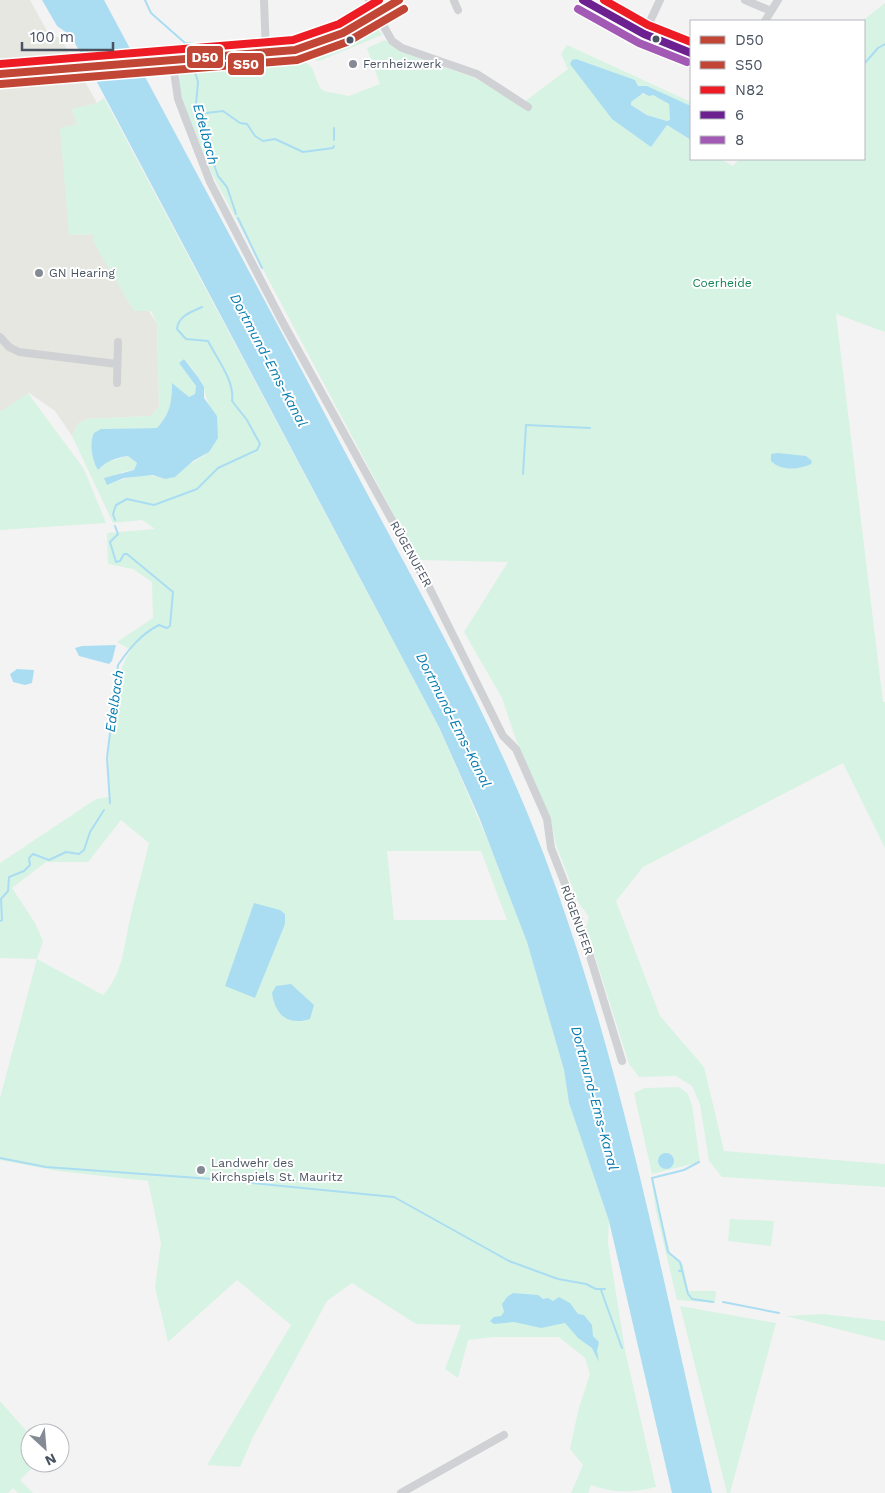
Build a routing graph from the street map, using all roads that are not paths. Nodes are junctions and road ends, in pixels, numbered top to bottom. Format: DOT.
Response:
graph roads {
  1 [pos="264,0"];
  2 [pos="369,0"];
  3 [pos="399,0"];
  4 [pos="454,0"];
  5 [pos="582,0"];
  6 [pos="660,0"];
  7 [pos="745,0"];
  8 [pos="778,0"];
  9 [pos="458,10"];
  10 [pos="771,11"];
  11 [pos="376,15"];
  12 [pos="766,20"];
  13 [pos="644,34"];
  14 [pos="266,52"];
  15 [pos="690,53"];
  16 [pos="172,58"];
  17 [pos="0,74"];
  18 [pos="528,107"];
  19 [pos="0,337"];
  20 [pos="118,342"];
  21 [pos="117,364"];
  22 [pos="117,383"];
  23 [pos="622,1061"];
  24 [pos="504,1435"];
  25 [pos="401,1493"];
  1 -- 14 [label="street"];
  2 -- 11 [label="street"];
  3 -- 11 [label="street"];
  4 -- 9 [label="street"];
  5 -- 13 [label="street"];
  6 -- 13 [label="street"];
  7 -- 10 [label="street"];
  8 -- 10 [label="street"];
  10 -- 12 [label="street"];
  11 -- 14 [label="street"];
  11 -- 18 [label="street"];
  13 -- 15 [label="street"];
  14 -- 16 [label="street"];
  16 -- 17 [label="street"];
  16 -- 23 [label="street, RÜGENUFER"];
  19 -- 21 [label="street"];
  20 -- 21 [label="street"];
  21 -- 22 [label="street"];
  24 -- 25 [label="street"];
}
